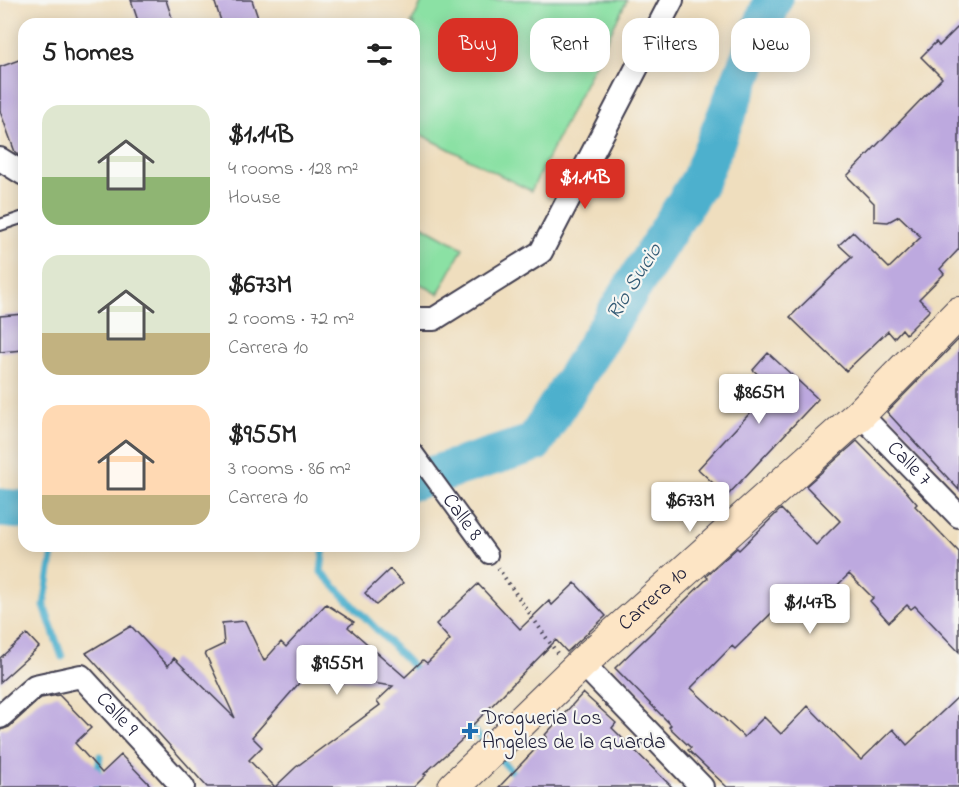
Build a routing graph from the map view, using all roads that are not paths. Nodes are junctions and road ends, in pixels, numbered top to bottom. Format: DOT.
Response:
graph roads {
  1 [pos="672,0"];
  2 [pos="0,159"];
  3 [pos="18,170"];
  4 [pos="18,219"];
  5 [pos="0,225"];
  6 [pos="959,313"];
  7 [pos="420,319"];
  8 [pos="860,414"];
  9 [pos="420,460"];
  10 [pos="959,516"];
  11 [pos="489,555"];
  12 [pos="576,669"];
  13 [pos="0,717"];
  14 [pos="183,787"];
  15 [pos="454,787"];
  16 [pos="702,787"];
  1 -- 7 [label="street"];
  2 -- 3 [label="street"];
  4 -- 5 [label="lane"];
  6 -- 8 [label="main road, Carrera 10"];
  8 -- 10 [label="street, Calle 7"];
  8 -- 12 [label="main road, Carrera 10"];
  9 -- 11 [label="street, Calle 8"];
  12 -- 15 [label="main road, Carrera 10"];
  12 -- 16 [label="street"];
  13 -- 14 [label="street, Calle 9"];
}
